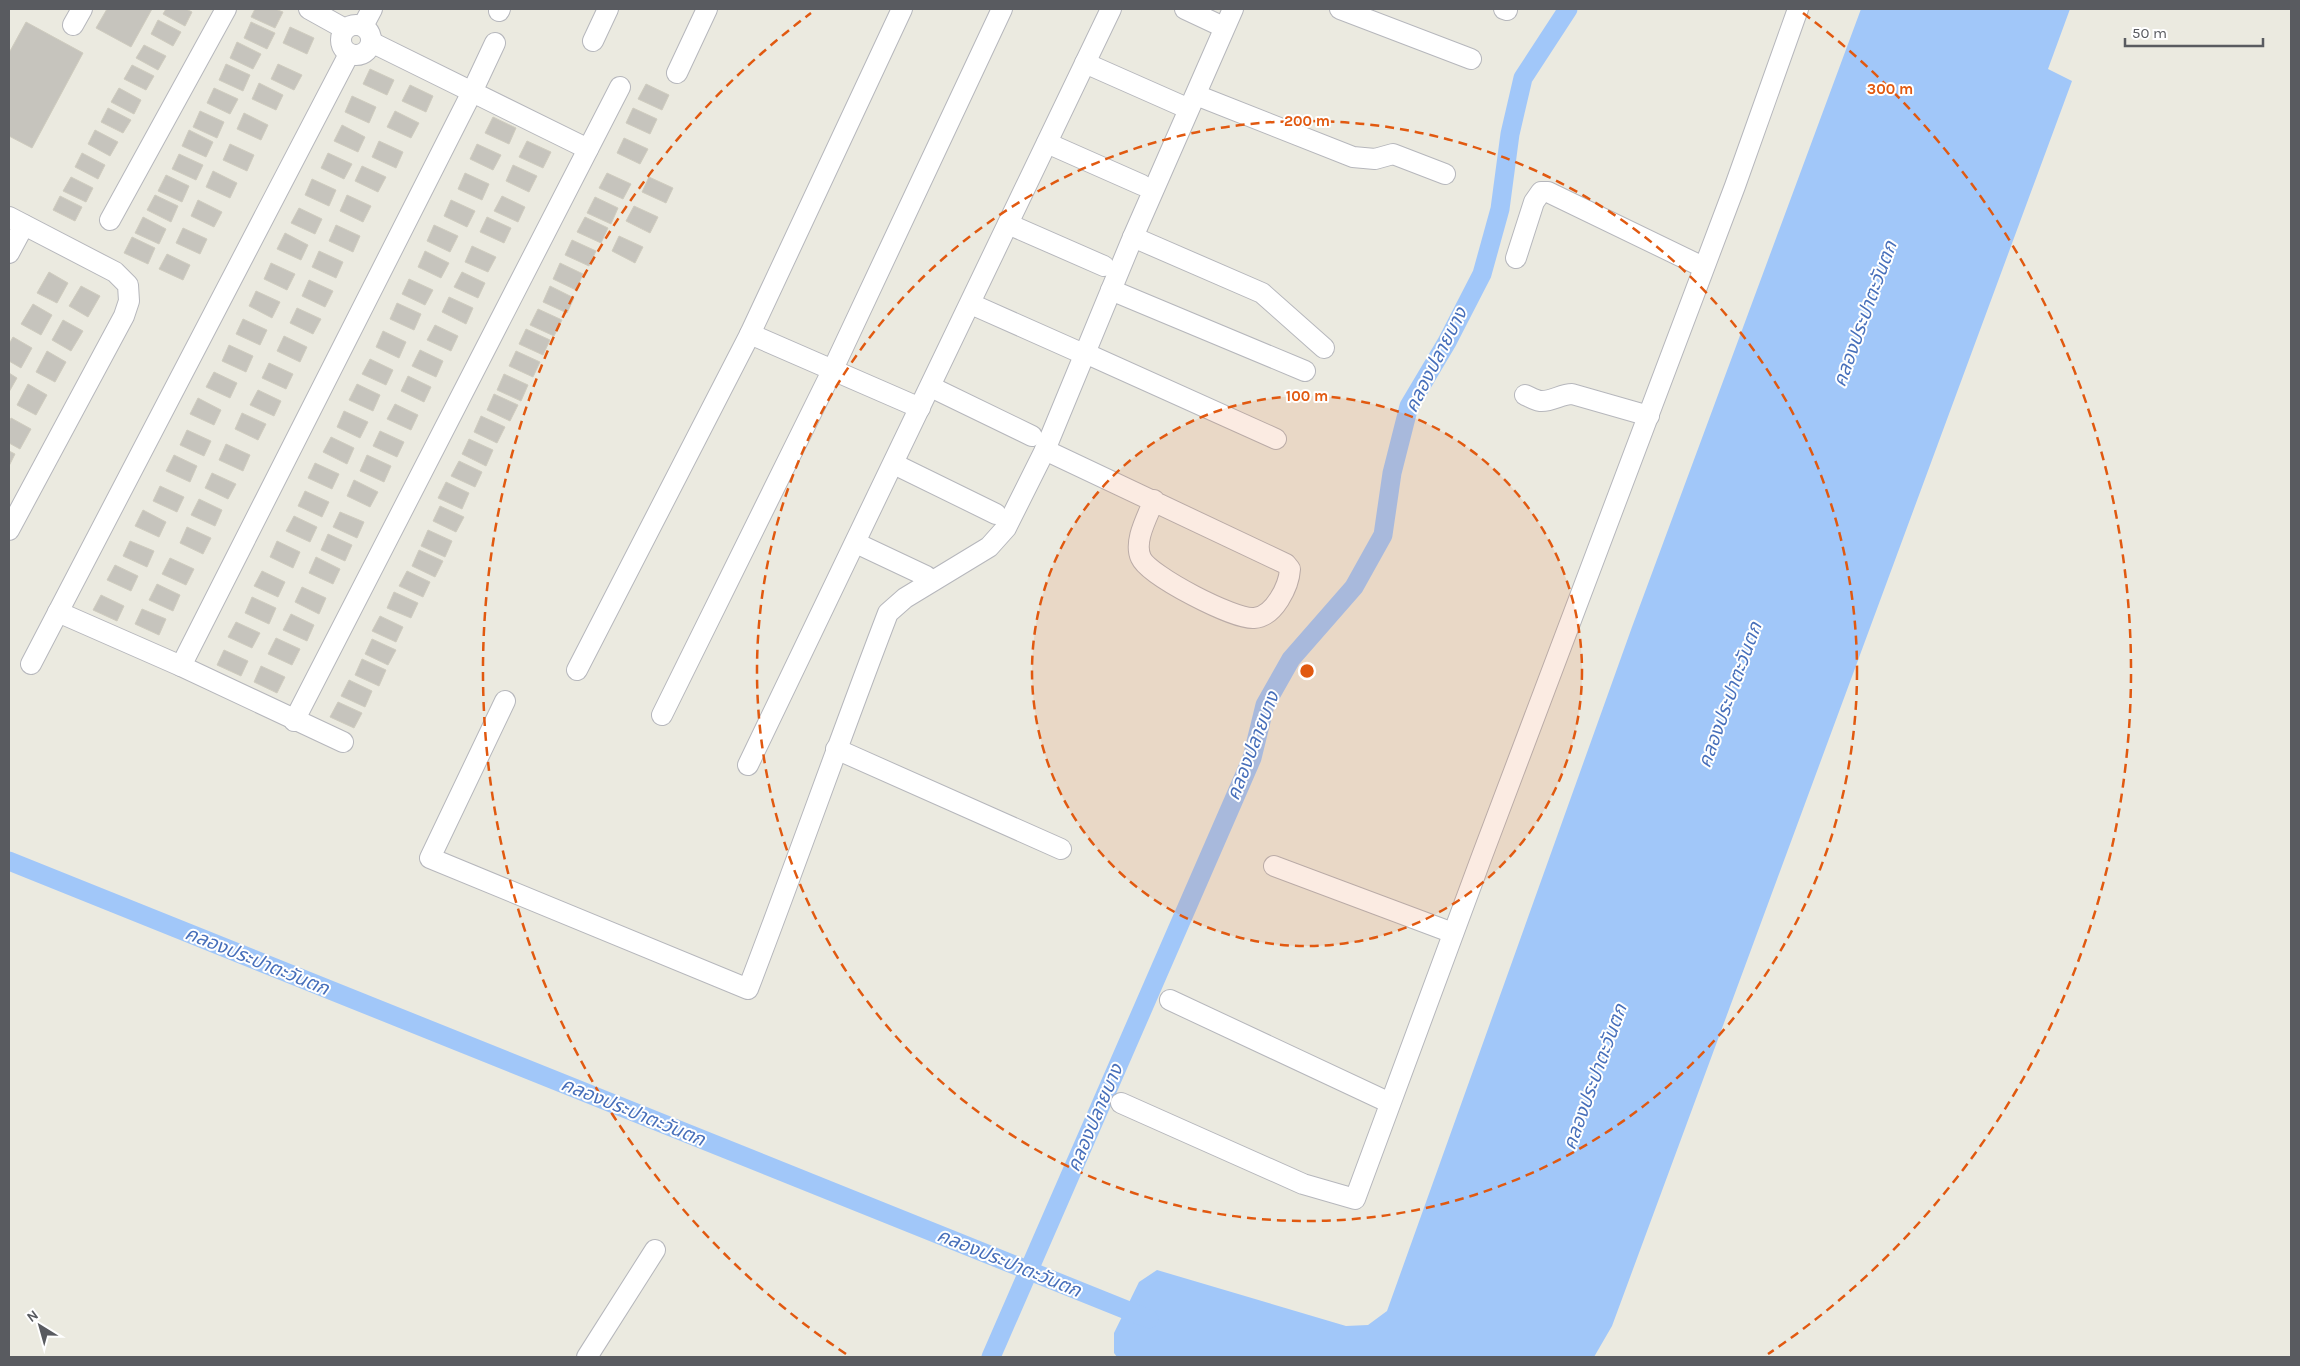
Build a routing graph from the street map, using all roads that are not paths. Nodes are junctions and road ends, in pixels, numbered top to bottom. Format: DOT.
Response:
graph roads {
  1 [pos="226,9"];
  2 [pos="309,9"];
  3 [pos="372,9"];
  4 [pos="608,9"];
  5 [pos="707,9"];
  6 [pos="902,9"];
  7 [pos="1002,9"];
  8 [pos="1111,9"];
  9 [pos="1185,9"];
  10 [pos="1233,9"];
  11 [pos="1340,9"];
  12 [pos="1798,9"];
  13 [pos="1217,24"];
  14 [pos="360,33"];
  15 [pos="593,41"];
  16 [pos="495,43"];
  17 [pos="1471,59"];
  18 [pos="1085,63"];
  19 [pos="677,73"];
  20 [pos="620,87"];
  21 [pos="472,92"];
  22 [pos="1188,100"];
  23 [pos="1047,143"];
  24 [pos="588,149"];
  25 [pos="1445,174"];
  26 [pos="1142,185"];
  27 [pos="110,220"];
  28 [pos="16,221"];
  29 [pos="1008,224"];
  30 [pos="1133,236"];
  31 [pos="9,253"];
  32 [pos="1516,258"];
  33 [pos="1104,266"];
  34 [pos="1703,267"];
  35 [pos="1111,290"];
  36 [pos="970,304"];
  37 [pos="750,334"];
  38 [pos="1324,348"];
  39 [pos="1082,352"];
  40 [pos="833,368"];
  41 [pos="1305,371"];
  42 [pos="931,387"];
  43 [pos="1525,395"];
  44 [pos="920,408"];
  45 [pos="1648,416"];
  46 [pos="1276,439"];
  47 [pos="1038,443"];
  48 [pos="894,464"];
  49 [pos="1154,500"];
  50 [pos="996,514"];
  51 [pos="9,530"];
  52 [pos="856,543"];
  53 [pos="926,576"];
  54 [pos="58,612"];
  55 [pos="31,664"];
  56 [pos="181,666"];
  57 [pos="577,670"];
  58 [pos="505,701"];
  59 [pos="662,715"];
  60 [pos="294,721"];
  61 [pos="343,742"];
  62 [pos="836,749"];
  63 [pos="748,764"];
  64 [pos="1061,849"];
  65 [pos="1274,866"];
  66 [pos="1453,933"];
  67 [pos="1170,1000"];
  68 [pos="1390,1103"];
  69 [pos="1121,1104"];
  70 [pos="650,1258"];
  71 [pos="587,1357"];
  1 -- 27 [label="street"];
  2 -- 14 [label="street"];
  3 -- 14 [label="street"];
  4 -- 15 [label="street"];
  5 -- 19 [label="street"];
  6 -- 37 [label="street"];
  7 -- 40 [label="street"];
  8 -- 18 [label="street"];
  9 -- 13 [label="street"];
  10 -- 22 [label="street"];
  11 -- 17 [label="street"];
  12 -- 34 [label="street"];
  14 -- 21 [label="street"];
  14 -- 54 [label="street"];
  16 -- 21 [label="street"];
  18 -- 22 [label="street"];
  18 -- 23 [label="street"];
  20 -- 24 [label="street"];
  21 -- 24 [label="street"];
  21 -- 56 [label="street"];
  22 -- 25 [label="street"];
  22 -- 30 [label="street"];
  23 -- 26 [label="street"];
  23 -- 29 [label="street"];
  24 -- 60 [label="street"];
  28 -- 31 [label="street"];
  28 -- 51 [label="street"];
  29 -- 33 [label="street"];
  29 -- 36 [label="street"];
  30 -- 35 [label="street"];
  30 -- 38 [label="street"];
  32 -- 34 [label="street"];
  34 -- 45 [label="street"];
  35 -- 39 [label="street"];
  35 -- 41 [label="street"];
  36 -- 39 [label="street"];
  36 -- 42 [label="street"];
  37 -- 40 [label="street"];
  37 -- 57 [label="street"];
  39 -- 46 [label="street"];
  39 -- 47 [label="street"];
  40 -- 44 [label="street"];
  40 -- 59 [label="street"];
  42 -- 44 [label="street"];
  42 -- 47 [label="street"];
  43 -- 45 [label="street"];
  44 -- 48 [label="street"];
  45 -- 66 [label="street"];
  47 -- 49 [label="street"];
  47 -- 62 [label="street"];
  48 -- 50 [label="street"];
  48 -- 52 [label="street"];
  49 -- 49 [label="street"];
  52 -- 53 [label="street"];
  52 -- 63 [label="street"];
  54 -- 55 [label="street"];
  54 -- 56 [label="street"];
  56 -- 60 [label="street"];
  58 -- 62 [label="street"];
  60 -- 61 [label="street"];
  62 -- 64 [label="street"];
  65 -- 66 [label="street"];
  66 -- 68 [label="street"];
  67 -- 68 [label="street"];
  68 -- 69 [label="street"];
  70 -- 71 [label="street"];
}
